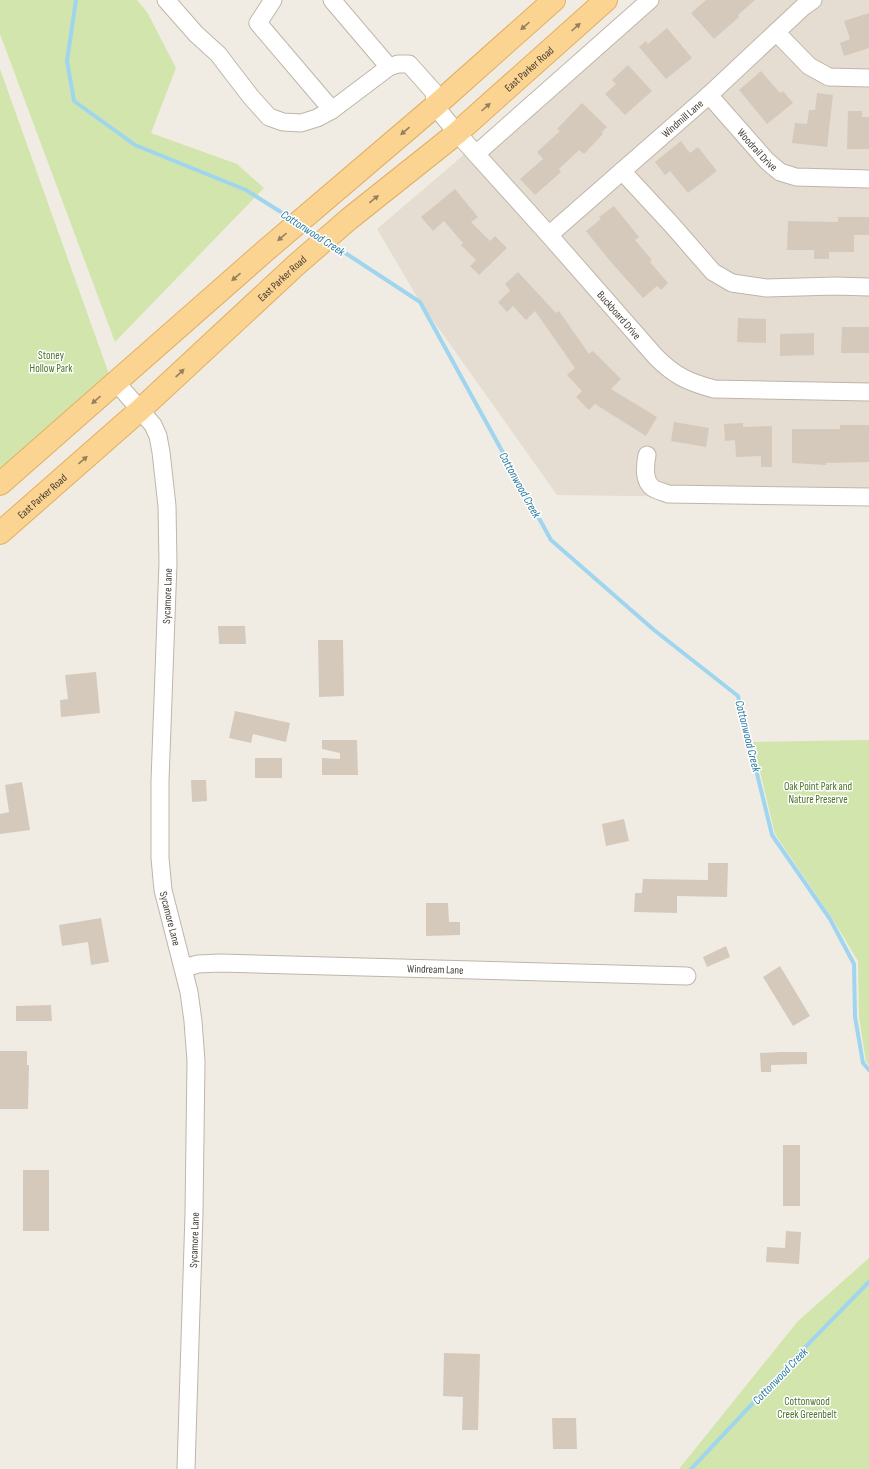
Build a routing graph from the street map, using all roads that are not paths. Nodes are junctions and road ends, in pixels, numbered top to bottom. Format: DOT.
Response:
graph roads {
  1 [pos="166,0"];
  2 [pos="273,0"];
  3 [pos="332,0"];
  4 [pos="554,0"];
  5 [pos="606,0"];
  6 [pos="650,0"];
  7 [pos="813,0"];
  8 [pos="776,32"];
  9 [pos="389,67"];
  10 [pos="869,78"];
  11 [pos="709,95"];
  12 [pos="435,106"];
  13 [pos="332,110"];
  14 [pos="457,133"];
  15 [pos="476,154"];
  16 [pos="622,171"];
  17 [pos="869,179"];
  18 [pos="549,235"];
  19 [pos="869,287"];
  20 [pos="116,382"];
  21 [pos="869,392"];
  22 [pos="140,410"];
  23 [pos="647,455"];
  24 [pos="0,484"];
  25 [pos="869,497"];
  26 [pos="0,532"];
  27 [pos="184,968"];
  28 [pos="687,976"];
  29 [pos="186,1469"];
  1 -- 13 [label="street"];
  2 -- 13 [label="street"];
  3 -- 9 [label="street"];
  4 -- 12 [label="main road, one-way"];
  14 -- 5 [label="main road, East Parker Road, one-way"];
  6 -- 15 [label="street"];
  7 -- 8 [label="street, Windmill Lane"];
  8 -- 10 [label="street"];
  8 -- 11 [label="street, Windmill Lane"];
  9 -- 12 [label="street"];
  9 -- 13 [label="street"];
  11 -- 16 [label="street, Windmill Lane"];
  11 -- 17 [label="street, Woodrail Drive"];
  12 -- 14 [label="street, Buckboard Drive"];
  12 -- 20 [label="main road, one-way"];
  14 -- 15 [label="street, Buckboard Drive"];
  22 -- 14 [label="main road, East Parker Road, one-way"];
  15 -- 18 [label="street, Buckboard Drive"];
  16 -- 18 [label="street, Windmill Lane"];
  16 -- 19 [label="street"];
  18 -- 21 [label="street, Buckboard Drive"];
  20 -- 22 [label="street, Sycamore Lane"];
  20 -- 24 [label="main road, one-way"];
  26 -- 22 [label="main road, East Parker Road, one-way"];
  22 -- 27 [label="street, Sycamore Lane"];
  23 -- 25 [label="street"];
  27 -- 28 [label="street, Windream Lane"];
  27 -- 29 [label="street, Sycamore Lane"];
}
